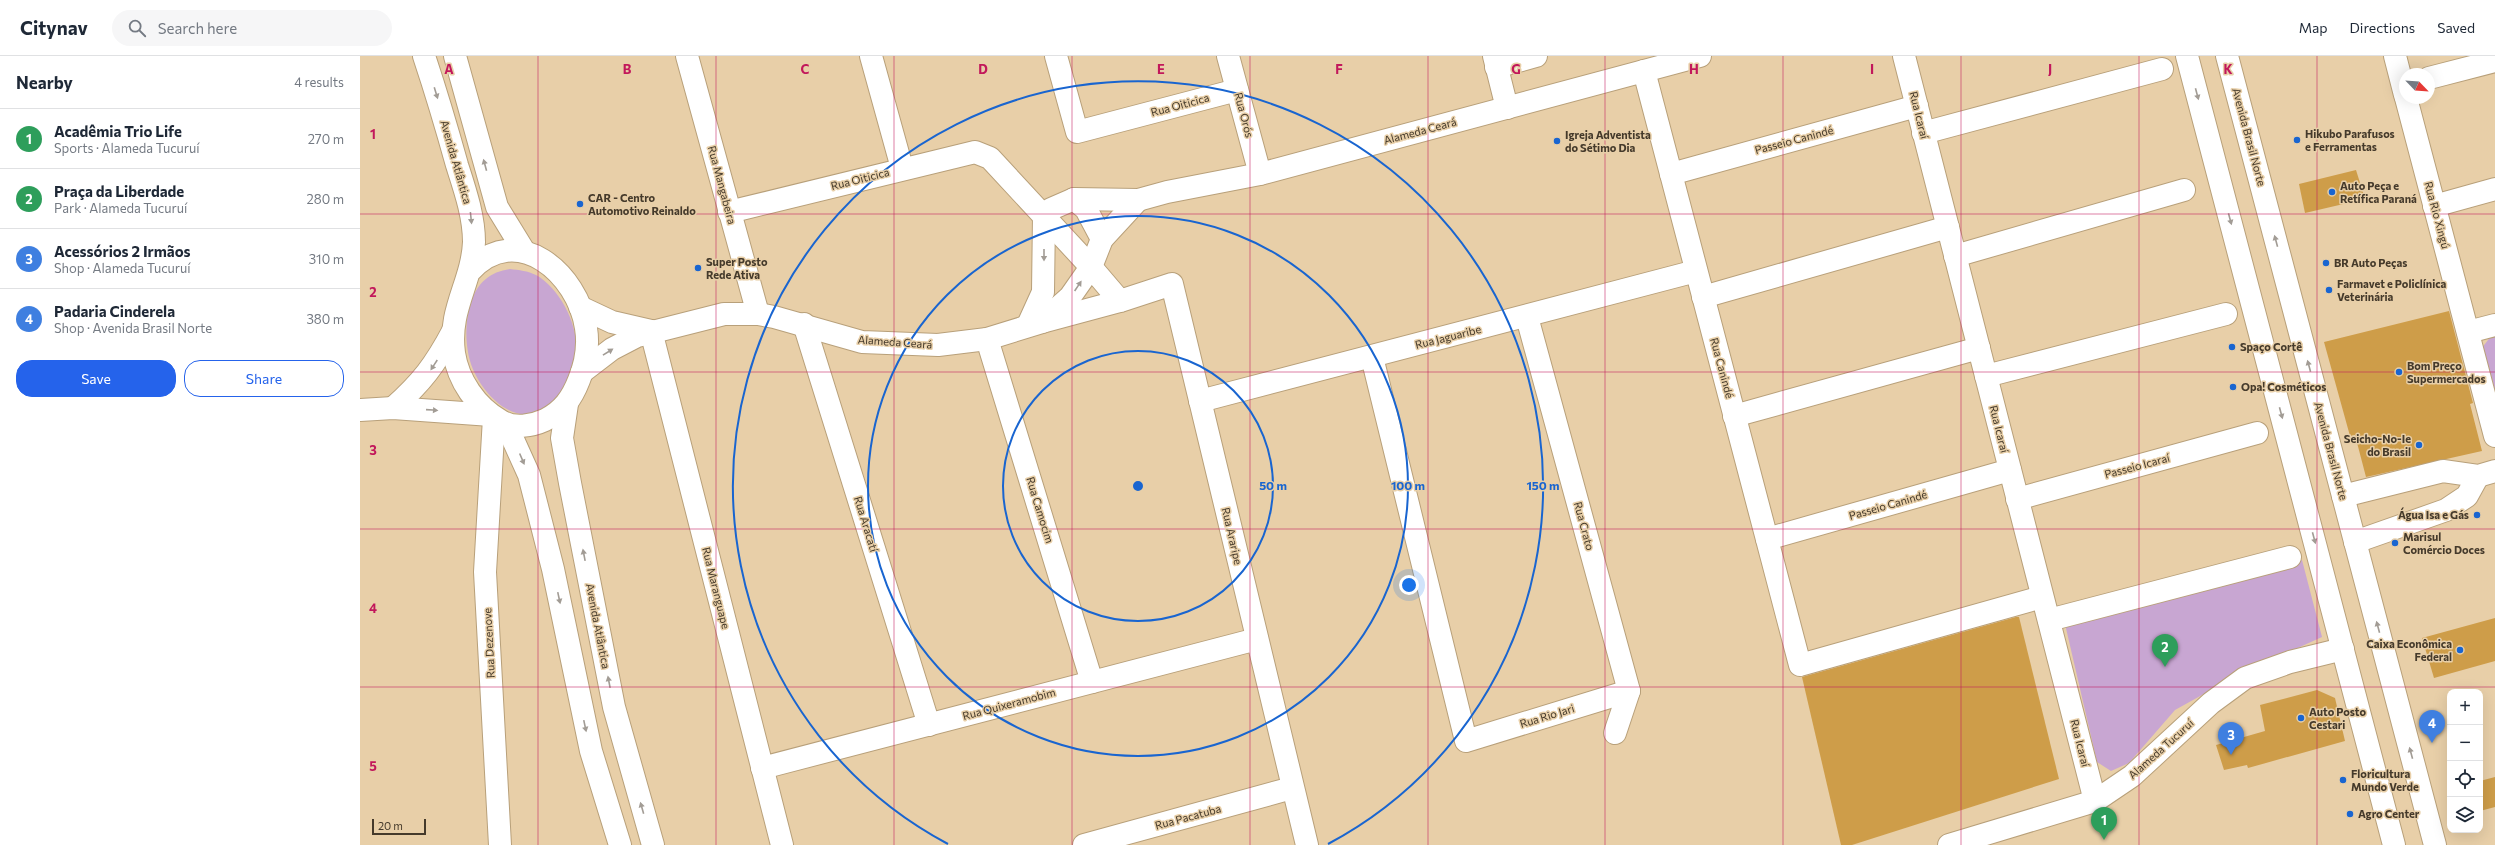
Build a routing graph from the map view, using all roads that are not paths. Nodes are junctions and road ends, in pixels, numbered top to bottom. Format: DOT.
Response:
graph roads {
  1 [pos="424,56"];
  2 [pos="455,56"];
  3 [pos="687,56"];
  4 [pos="871,56"];
  5 [pos="1056,56"];
  6 [pos="1228,56"];
  7 [pos="1536,56"];
  8 [pos="1700,56"];
  9 [pos="1904,56"];
  10 [pos="2187,56"];
  11 [pos="2227,56"];
  12 [pos="2395,56"];
  13 [pos="1495,61"];
  14 [pos="2495,61"];
  15 [pos="2162,69"];
  16 [pos="1644,71"];
  17 [pos="2399,71"];
  18 [pos="2435,76"];
  19 [pos="1237,90"];
  20 [pos="2408,104"];
  21 [pos="1917,106"];
  22 [pos="1507,108"];
  23 [pos="1924,133"];
  24 [pos="902,168"];
  25 [pos="1260,174"];
  26 [pos="1671,174"];
  27 [pos="2495,189"];
  28 [pos="2184,190"];
  29 [pos="1074,199"];
  30 [pos="1138,200"];
  31 [pos="2434,206"];
  32 [pos="729,212"];
  33 [pos="1044,216"];
  34 [pos="1948,227"];
  35 [pos="1102,239"];
  36 [pos="524,251"];
  37 [pos="1955,256"];
  38 [pos="1091,267"];
  39 [pos="470,271"];
  40 [pos="1696,271"];
  41 [pos="1703,297"];
  42 [pos="1120,302"];
  43 [pos="580,307"];
  44 [pos="758,314"];
  45 [pos="2226,314"];
  46 [pos="1527,317"];
  47 [pos="804,324"];
  48 [pos="1035,324"];
  49 [pos="2495,325"];
  50 [pos="453,330"];
  51 [pos="651,331"];
  52 [pos="2468,332"];
  53 [pos="987,339"];
  54 [pos="1979,348"];
  55 [pos="1372,357"];
  56 [pos="582,372"];
  57 [pos="1986,376"];
  58 [pos="1200,401"];
  59 [pos="567,404"];
  60 [pos="393,408"];
  61 [pos="360,410"];
  62 [pos="1734,416"];
  63 [pos="499,420"];
  64 [pos="2258,433"];
  65 [pos="2495,436"];
  66 [pos="2010,470"];
  67 [pos="2486,473"];
  68 [pos="2343,496"];
  69 [pos="2017,499"];
  70 [pos="1767,539"];
  71 [pos="2355,542"];
  72 [pos="2290,557"];
  73 [pos="2042,597"];
  74 [pos="2048,620"];
  75 [pos="1257,639"];
  76 [pos="2344,649"];
  77 [pos="1092,682"];
  78 [pos="1628,691"];
  79 [pos="929,725"];
  80 [pos="1615,734"];
  81 [pos="762,768"];
  82 [pos="1292,788"];
  83 [pos="2095,802"];
  84 [pos="500,845"];
  85 [pos="620,845"];
  86 [pos="653,845"];
  87 [pos="782,845"];
  88 [pos="1084,845"];
  89 [pos="1307,845"];
  90 [pos="1949,845"];
  91 [pos="2394,845"];
  92 [pos="2435,845"];
  1 -- 39 [label="street, Avenida Atlântica, one-way"];
  36 -- 2 [label="street, one-way"];
  3 -- 32 [label="street, Rua Mangabeira"];
  4 -- 24 [label="street"];
  5 -- 19 [label="street, Rua Oiticica"];
  6 -- 19 [label="street, Rua Orós"];
  7 -- 13 [label="street"];
  8 -- 16 [label="street, Alameda Ceará"];
  9 -- 21 [label="street, Rua Icaraí"];
  10 -- 76 [label="street, one-way"];
  68 -- 11 [label="street, Avenida Brasil Norte, one-way"];
  12 -- 17 [label="street, Rua Rio Xingú"];
  13 -- 22 [label="street"];
  14 -- 18 [label="street"];
  15 -- 23 [label="street"];
  16 -- 22 [label="street, Alameda Ceará"];
  16 -- 26 [label="street, Rua Canindé"];
  19 -- 25 [label="street, Rua Orós"];
  20 -- 31 [label="street, Rua Rio Xingú"];
  21 -- 23 [label="street, Rua Icaraí"];
  21 -- 26 [label="street, Passeio Canindé"];
  22 -- 25 [label="street, Alameda Ceará"];
  23 -- 34 [label="street, Rua Icaraí"];
  24 -- 32 [label="street, Rua Oiticica"];
  24 -- 33 [label="street, Rua Oiticica"];
  25 -- 30 [label="street, Alameda Ceará"];
  26 -- 40 [label="street, Rua Canindé"];
  27 -- 31 [label="street"];
  28 -- 37 [label="street"];
  29 -- 30 [label="street, Alameda Ceará"];
  29 -- 33 [label="street"];
  29 -- 35 [label="street"];
  30 -- 35 [label="street"];
  31 -- 52 [label="street, Rua Rio Xingú"];
  32 -- 44 [label="street, Rua Mangabeira"];
  33 -- 38 [label="street"];
  33 -- 48 [label="street, one-way"];
  34 -- 37 [label="street, Rua Icaraí"];
  34 -- 41 [label="street"];
  35 -- 38 [label="street, Alameda Ceará"];
  36 -- 39 [label="street, Avenida Atlântica"];
  36 -- 43 [label="street, Avenida Atlântica"];
  37 -- 54 [label="street, Rua Icaraí"];
  38 -- 42 [label="street"];
  48 -- 38 [label="street, Alameda Ceará, one-way"];
  39 -- 50 [label="street, Avenida Atlântica"];
  40 -- 41 [label="street, Rua Canindé"];
  40 -- 46 [label="street, Rua Jaguaribe"];
  41 -- 62 [label="street, Rua Canindé"];
  42 -- 48 [label="street"];
  42 -- 58 [label="street, Rua Araripe"];
  43 -- 51 [label="street, Alameda Ceará"];
  43 -- 56 [label="street, Avenida Atlântica"];
  44 -- 47 [label="street, Alameda Ceará"];
  44 -- 51 [label="street, Alameda Ceará"];
  45 -- 57 [label="street"];
  46 -- 55 [label="street, Rua Jaguaribe"];
  46 -- 78 [label="street, Rua Crato"];
  47 -- 53 [label="street, Alameda Ceará"];
  47 -- 79 [label="street, Rua Aracatí"];
  48 -- 53 [label="street, Alameda Ceará"];
  49 -- 52 [label="street"];
  50 -- 60 [label="street, one-way"];
  50 -- 63 [label="street, Avenida Atlântica"];
  56 -- 51 [label="street, Alameda Ceará, one-way"];
  51 -- 81 [label="street, Rua Maranguape"];
  52 -- 65 [label="street, Rua Rio Xingú"];
  53 -- 77 [label="street, Rua Camocim"];
  54 -- 57 [label="street, Rua Icaraí"];
  54 -- 62 [label="street"];
  55 -- 58 [label="street, Rua Jaguaribe"];
  55 -- 78 [label="street, Rua Rio Jari"];
  56 -- 59 [label="street, Avenida Atlântica"];
  57 -- 66 [label="street, Rua Icaraí"];
  58 -- 75 [label="street, Rua Araripe"];
  59 -- 63 [label="street, Avenida Atlântica"];
  86 -- 59 [label="street, Avenida Atlântica, one-way"];
  60 -- 61 [label="street"];
  60 -- 63 [label="street, one-way"];
  62 -- 70 [label="street, Rua Canindé"];
  63 -- 84 [label="street, Rua Dezenove"];
  63 -- 85 [label="street, Avenida Atlântica, one-way"];
  64 -- 69 [label="street, Passeio Icaraí"];
  66 -- 69 [label="street, Rua Icaraí"];
  66 -- 70 [label="street, Passeio Canindé"];
  67 -- 68 [label="street"];
  67 -- 71 [label="street"];
  68 -- 71 [label="street, Avenida Brasil Norte"];
  69 -- 73 [label="street, Rua Icaraí"];
  70 -- 73 [label="street, Rua Canindé"];
  92 -- 71 [label="street, Avenida Brasil Norte, one-way"];
  72 -- 74 [label="street"];
  73 -- 74 [label="street, Rua Icaraí"];
  74 -- 83 [label="street, Rua Icaraí"];
  75 -- 77 [label="street, Rua Quixeramobim"];
  75 -- 82 [label="street, Rua Araripe"];
  76 -- 83 [label="street, Alameda Tucuruí"];
  76 -- 91 [label="street"];
  77 -- 79 [label="street, Rua Quixeramobim"];
  78 -- 80 [label="street"];
  79 -- 81 [label="street, Rua Quixeramobim"];
  81 -- 87 [label="street, Rua Maranguape"];
  82 -- 88 [label="street, Rua Pacatuba"];
  82 -- 89 [label="street, Rua Araripe"];
  83 -- 90 [label="street, Alameda Tucuruí"];
}
